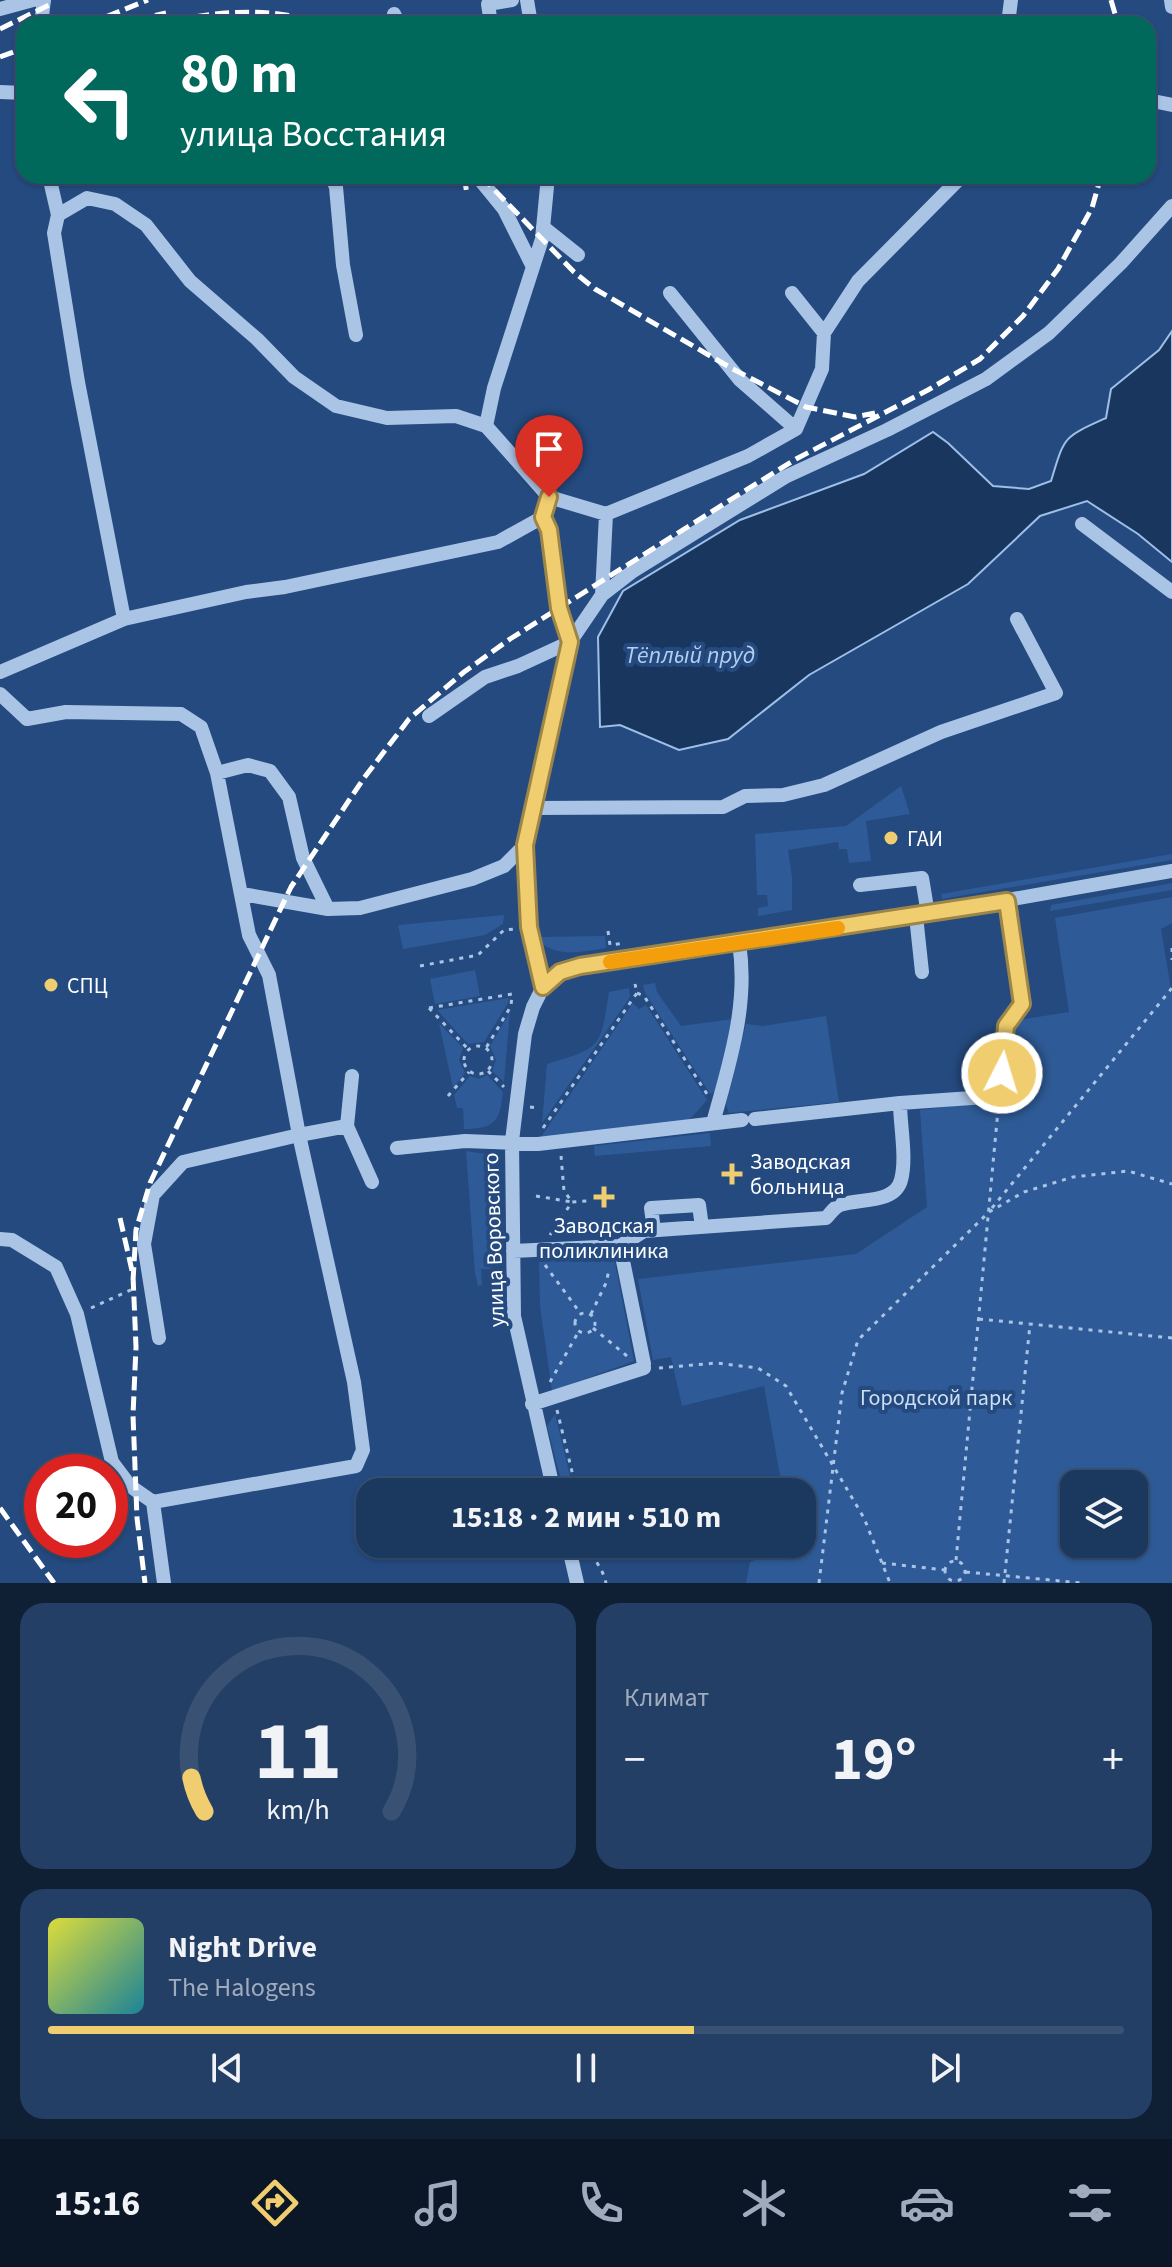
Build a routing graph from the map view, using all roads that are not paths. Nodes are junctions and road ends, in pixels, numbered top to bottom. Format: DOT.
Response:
graph roads {
  1 [pos="33,0"];
  2 [pos="512,0"];
  3 [pos="1171,0"];
  4 [pos="1172,7"];
  5 [pos="0,9"];
  6 [pos="490,16"];
  7 [pos="51,184"];
  8 [pos="335,184"];
  9 [pos="484,184"];
  10 [pos="547,184"];
  11 [pos="954,184"];
  12 [pos="1172,206"];
  13 [pos="58,215"];
  14 [pos="543,227"];
  15 [pos="578,255"];
  16 [pos="533,267"];
  17 [pos="670,293"];
  18 [pos="792,293"];
  19 [pos="824,333"];
  20 [pos="356,335"];
  21 [pos="486,426"];
  22 [pos="796,429"];
  23 [pos="549,497"];
  24 [pos="606,514"];
  25 [pos="543,517"];
  26 [pos="1082,524"];
  27 [pos="1172,592"];
  28 [pos="602,595"];
  29 [pos="124,619"];
  30 [pos="1017,619"];
  31 [pos="570,642"];
  32 [pos="0,672"];
  33 [pos="0,694"];
  34 [pos="429,716"];
  35 [pos="217,773"];
  36 [pos="534,808"];
  37 [pos="525,845"];
  38 [pos="1172,871"];
  39 [pos="860,885"];
  40 [pos="242,894"];
  41 [pos="1007,901"];
  42 [pos="328,909"];
  43 [pos="922,915"];
  44 [pos="739,943"];
  45 [pos="922,972"];
  46 [pos="543,987"];
  47 [pos="352,1076"];
  48 [pos="900,1103"];
  49 [pos="713,1123"];
  50 [pos="347,1126"];
  51 [pos="299,1135"];
  52 [pos="512,1141"];
  53 [pos="397,1148"];
  54 [pos="372,1182"];
  55 [pos="702,1227"];
  56 [pos="654,1230"];
  57 [pos="0,1239"];
  58 [pos="620,1246"];
  59 [pos="513,1251"];
  60 [pos="159,1338"];
  61 [pos="532,1404"];
  62 [pos="550,1478"];
  63 [pos="153,1502"];
  64 [pos="571,1558"];
  65 [pos="164,1583"];
  66 [pos="577,1583"];
  1 -- 5 [label="street"];
  2 -- 6 [label="street"];
  3 -- 4 [label="street"];
  7 -- 13 [label="street"];
  8 -- 20 [label="street"];
  9 -- 16 [label="street"];
  10 -- 14 [label="street"];
  11 -- 19 [label="street"];
  12 -- 28 [label="street"];
  13 -- 21 [label="street"];
  13 -- 29 [label="street"];
  14 -- 15 [label="street"];
  14 -- 16 [label="street"];
  16 -- 21 [label="street"];
  17 -- 22 [label="street"];
  18 -- 19 [label="street"];
  19 -- 22 [label="street"];
  21 -- 23 [label="street"];
  22 -- 24 [label="street"];
  23 -- 24 [label="street"];
  23 -- 25 [label="street"];
  24 -- 28 [label="street"];
  25 -- 29 [label="street"];
  25 -- 31 [label="street"];
  26 -- 27 [label="street"];
  28 -- 31 [label="street"];
  29 -- 32 [label="street"];
  30 -- 36 [label="street"];
  31 -- 34 [label="street"];
  31 -- 36 [label="street"];
  33 -- 35 [label="street"];
  35 -- 40 [label="street"];
  35 -- 42 [label="street"];
  36 -- 37 [label="street"];
  37 -- 42 [label="street"];
  37 -- 46 [label="street"];
  38 -- 41 [label="street"];
  39 -- 43 [label="street"];
  40 -- 42 [label="street"];
  40 -- 51 [label="street"];
  41 -- 43 [label="street"];
  41 -- 48 [label="street"];
  43 -- 44 [label="street"];
  43 -- 45 [label="street"];
  44 -- 46 [label="street"];
  44 -- 49 [label="street"];
  46 -- 52 [label="street, улица Воровского"];
  47 -- 50 [label="street"];
  48 -- 49 [label="street"];
  48 -- 55 [label="street"];
  49 -- 52 [label="street"];
  50 -- 51 [label="street"];
  50 -- 54 [label="street"];
  51 -- 60 [label="street"];
  51 -- 63 [label="street"];
  52 -- 53 [label="street"];
  52 -- 59 [label="street, улица Воровского"];
  55 -- 56 [label="street"];
  55 -- 56 [label="street"];
  56 -- 58 [label="street"];
  57 -- 63 [label="street"];
  58 -- 59 [label="street"];
  58 -- 61 [label="street"];
  59 -- 61 [label="street, улица Воровского"];
  61 -- 62 [label="street, улица Воровского"];
  63 -- 65 [label="street"];
  64 -- 66 [label="street"];
}
